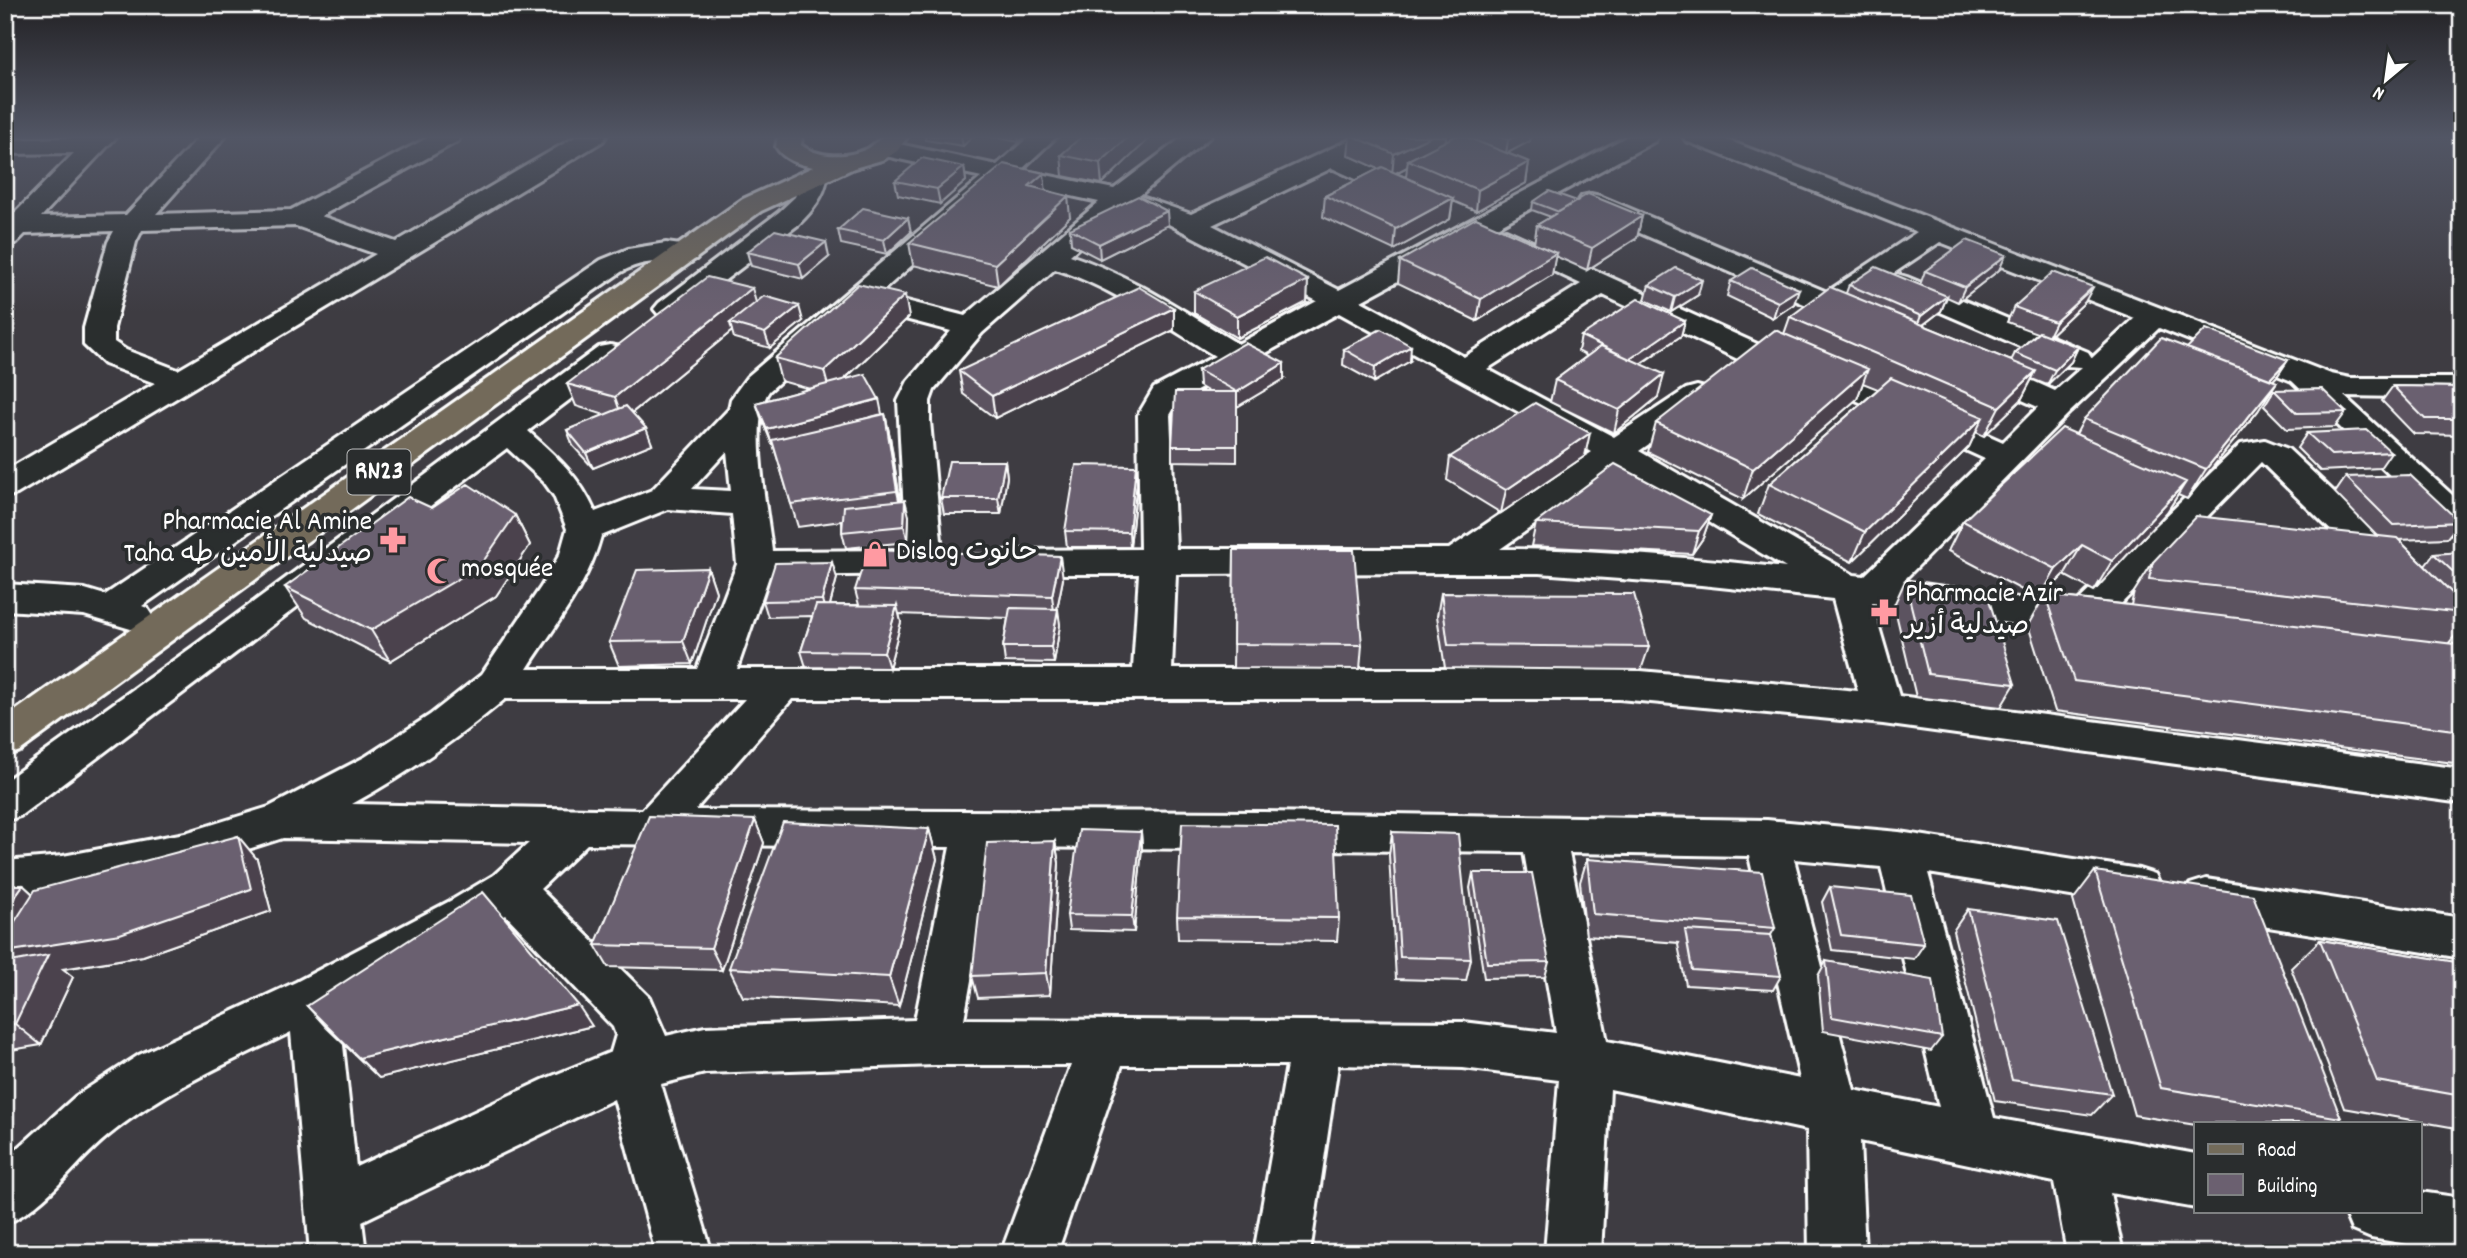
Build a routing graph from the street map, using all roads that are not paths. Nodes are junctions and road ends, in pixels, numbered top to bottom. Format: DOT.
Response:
graph roads {
  1 [pos="44,195"];
  2 [pos="159,195"];
  3 [pos="338,195"];
  4 [pos="495,195"];
  5 [pos="762,195"];
  6 [pos="810,195"];
  7 [pos="977,195"];
  8 [pos="1104,195"];
  9 [pos="1123,195"];
  10 [pos="1252,195"];
  11 [pos="1413,195"];
  12 [pos="1504,195"];
  13 [pos="1576,195"];
  14 [pos="1847,195"];
  15 [pos="1119,198"];
  16 [pos="1458,215"];
  17 [pos="296,218"];
  18 [pos="132,224"];
  19 [pos="1192,224"];
  20 [pos="8,230"];
  21 [pos="1939,230"];
  22 [pos="398,252"];
  23 [pos="686,253"];
  24 [pos="1051,258"];
  25 [pos="1874,273"];
  26 [pos="1602,283"];
  27 [pos="855,297"];
  28 [pos="1338,301"];
  29 [pos="1829,303"];
  30 [pos="2156,315"];
  31 [pos="971,327"];
  32 [pos="1893,331"];
  33 [pos="1778,346"];
  34 [pos="1236,355"];
  35 [pos="1957,359"];
  36 [pos="2099,368"];
  37 [pos="1465,370"];
  38 [pos="2302,374"];
  39 [pos="181,382"];
  40 [pos="2350,388"];
  41 [pos="2461,388"];
  42 [pos="2059,405"];
  43 [pos="743,414"];
  44 [pos="508,431"];
  45 [pos="1618,453"];
  46 [pos="2007,456"];
  47 [pos="5,486"];
  48 [pos="2462,489"];
  49 [pos="664,498"];
  50 [pos="750,504"];
  51 [pos="2462,524"];
  52 [pos="2177,527"];
  53 [pos="585,529"];
  54 [pos="2217,532"];
  55 [pos="2324,547"];
  56 [pos="2378,554"];
  57 [pos="953,562"];
  58 [pos="1158,562"];
  59 [pos="1454,563"];
  60 [pos="755,564"];
  61 [pos="1861,590"];
  62 [pos="5,597"];
  63 [pos="112,608"];
  64 [pos="2082,620"];
  65 [pos="2124,626"];
  66 [pos="158,631"];
  67 [pos="2462,635"];
  68 [pos="712,683"];
  69 [pos="783,683"];
  70 [pos="1152,683"];
  71 [pos="496,684"];
  72 [pos="1883,709"];
  73 [pos="5,740"];
  74 [pos="2462,786"];
  75 [pos="5,804"];
  76 [pos="283,820"];
  77 [pos="577,826"];
  78 [pos="653,828"];
  79 [pos="976,830"];
  80 [pos="1542,835"];
  81 [pos="1767,838"];
  82 [pos="1899,850"];
  83 [pos="5,880"];
  84 [pos="510,889"];
  85 [pos="2462,938"];
  86 [pos="313,997"];
  87 [pos="1105,1041"];
  88 [pos="935,1042"];
  89 [pos="1316,1042"];
  90 [pos="1586,1060"];
  91 [pos="631,1068"];
  92 [pos="1833,1109"];
  93 [pos="1973,1139"];
  94 [pos="2077,1161"];
  95 [pos="2194,1181"];
  96 [pos="5,1197"];
  97 [pos="335,1230"];
  98 [pos="684,1253"];
  99 [pos="1029,1253"];
  100 [pos="1282,1253"];
  101 [pos="1573,1253"];
  102 [pos="1838,1253"];
  103 [pos="2095,1253"];
  1 -- 20 [label="street"];
  2 -- 18 [label="street"];
  3 -- 17 [label="street"];
  4 -- 22 [label="street"];
  5 -- 23 [label="main road, RN23"];
  6 -- 44 [label="street"];
  7 -- 27 [label="street"];
  8 -- 15 [label="street"];
  9 -- 15 [label="street"];
  10 -- 19 [label="street"];
  11 -- 16 [label="street"];
  12 -- 16 [label="street"];
  13 -- 29 [label="street"];
  14 -- 21 [label="street"];
  15 -- 19 [label="street"];
  15 -- 24 [label="street"];
  16 -- 26 [label="street"];
  16 -- 28 [label="street"];
  17 -- 18 [label="street"];
  17 -- 22 [label="street"];
  18 -- 20 [label="street"];
  18 -- 39 [label="street"];
  19 -- 28 [label="street"];
  21 -- 25 [label="street"];
  21 -- 30 [label="street"];
  22 -- 39 [label="street"];
  23 -- 63 [label="street"];
  23 -- 66 [label="main road, RN23"];
  24 -- 31 [label="street"];
  24 -- 34 [label="street"];
  25 -- 29 [label="street"];
  25 -- 36 [label="street"];
  26 -- 33 [label="street"];
  26 -- 37 [label="street"];
  27 -- 31 [label="street"];
  27 -- 43 [label="street"];
  28 -- 34 [label="street"];
  28 -- 37 [label="street"];
  29 -- 32 [label="street"];
  29 -- 33 [label="street"];
  30 -- 36 [label="street"];
  30 -- 38 [label="street"];
  31 -- 57 [label="street"];
  33 -- 45 [label="street"];
  33 -- 46 [label="street"];
  34 -- 58 [label="street"];
  35 -- 42 [label="street"];
  36 -- 42 [label="street"];
  37 -- 45 [label="street"];
  38 -- 40 [label="street"];
  38 -- 51 [label="street"];
  39 -- 47 [label="street"];
  40 -- 41 [label="street"];
  40 -- 48 [label="street"];
  42 -- 46 [label="street"];
  43 -- 49 [label="street"];
  43 -- 50 [label="street"];
  44 -- 53 [label="street"];
  44 -- 75 [label="street"];
  45 -- 59 [label="street"];
  45 -- 61 [label="street"];
  46 -- 61 [label="street"];
  49 -- 50 [label="street"];
  49 -- 53 [label="street"];
  50 -- 60 [label="street"];
  52 -- 54 [label="street"];
  52 -- 56 [label="street"];
  52 -- 64 [label="street"];
  53 -- 71 [label="street"];
  55 -- 56 [label="street"];
  56 -- 67 [label="street"];
  57 -- 58 [label="street"];
  57 -- 60 [label="street"];
  58 -- 59 [label="street"];
  58 -- 70 [label="street"];
  59 -- 61 [label="street"];
  60 -- 68 [label="street"];
  61 -- 64 [label="street"];
  61 -- 72 [label="street"];
  62 -- 63 [label="street"];
  63 -- 66 [label="street"];
  64 -- 65 [label="street"];
  66 -- 73 [label="main road, RN23"];
  68 -- 69 [label="street"];
  68 -- 71 [label="street"];
  69 -- 70 [label="street"];
  69 -- 78 [label="street"];
  70 -- 72 [label="street"];
  71 -- 76 [label="street"];
  72 -- 74 [label="street"];
  76 -- 77 [label="street"];
  76 -- 83 [label="street"];
  77 -- 78 [label="street"];
  77 -- 84 [label="street"];
  78 -- 79 [label="street"];
  79 -- 80 [label="street"];
  79 -- 88 [label="street"];
  80 -- 81 [label="street"];
  80 -- 90 [label="street"];
  81 -- 82 [label="street"];
  81 -- 92 [label="street"];
  82 -- 85 [label="street"];
  82 -- 93 [label="street"];
  84 -- 86 [label="street"];
  84 -- 91 [label="street"];
  86 -- 96 [label="street"];
  86 -- 97 [label="street"];
  87 -- 88 [label="street"];
  87 -- 89 [label="street"];
  87 -- 99 [label="street"];
  88 -- 91 [label="street"];
  89 -- 90 [label="street"];
  89 -- 100 [label="street"];
  90 -- 92 [label="street"];
  90 -- 101 [label="street"];
  91 -- 97 [label="street"];
  91 -- 98 [label="street"];
  92 -- 93 [label="street"];
  92 -- 102 [label="street"];
  93 -- 94 [label="street"];
  94 -- 95 [label="street"];
  94 -- 103 [label="street"];
}
